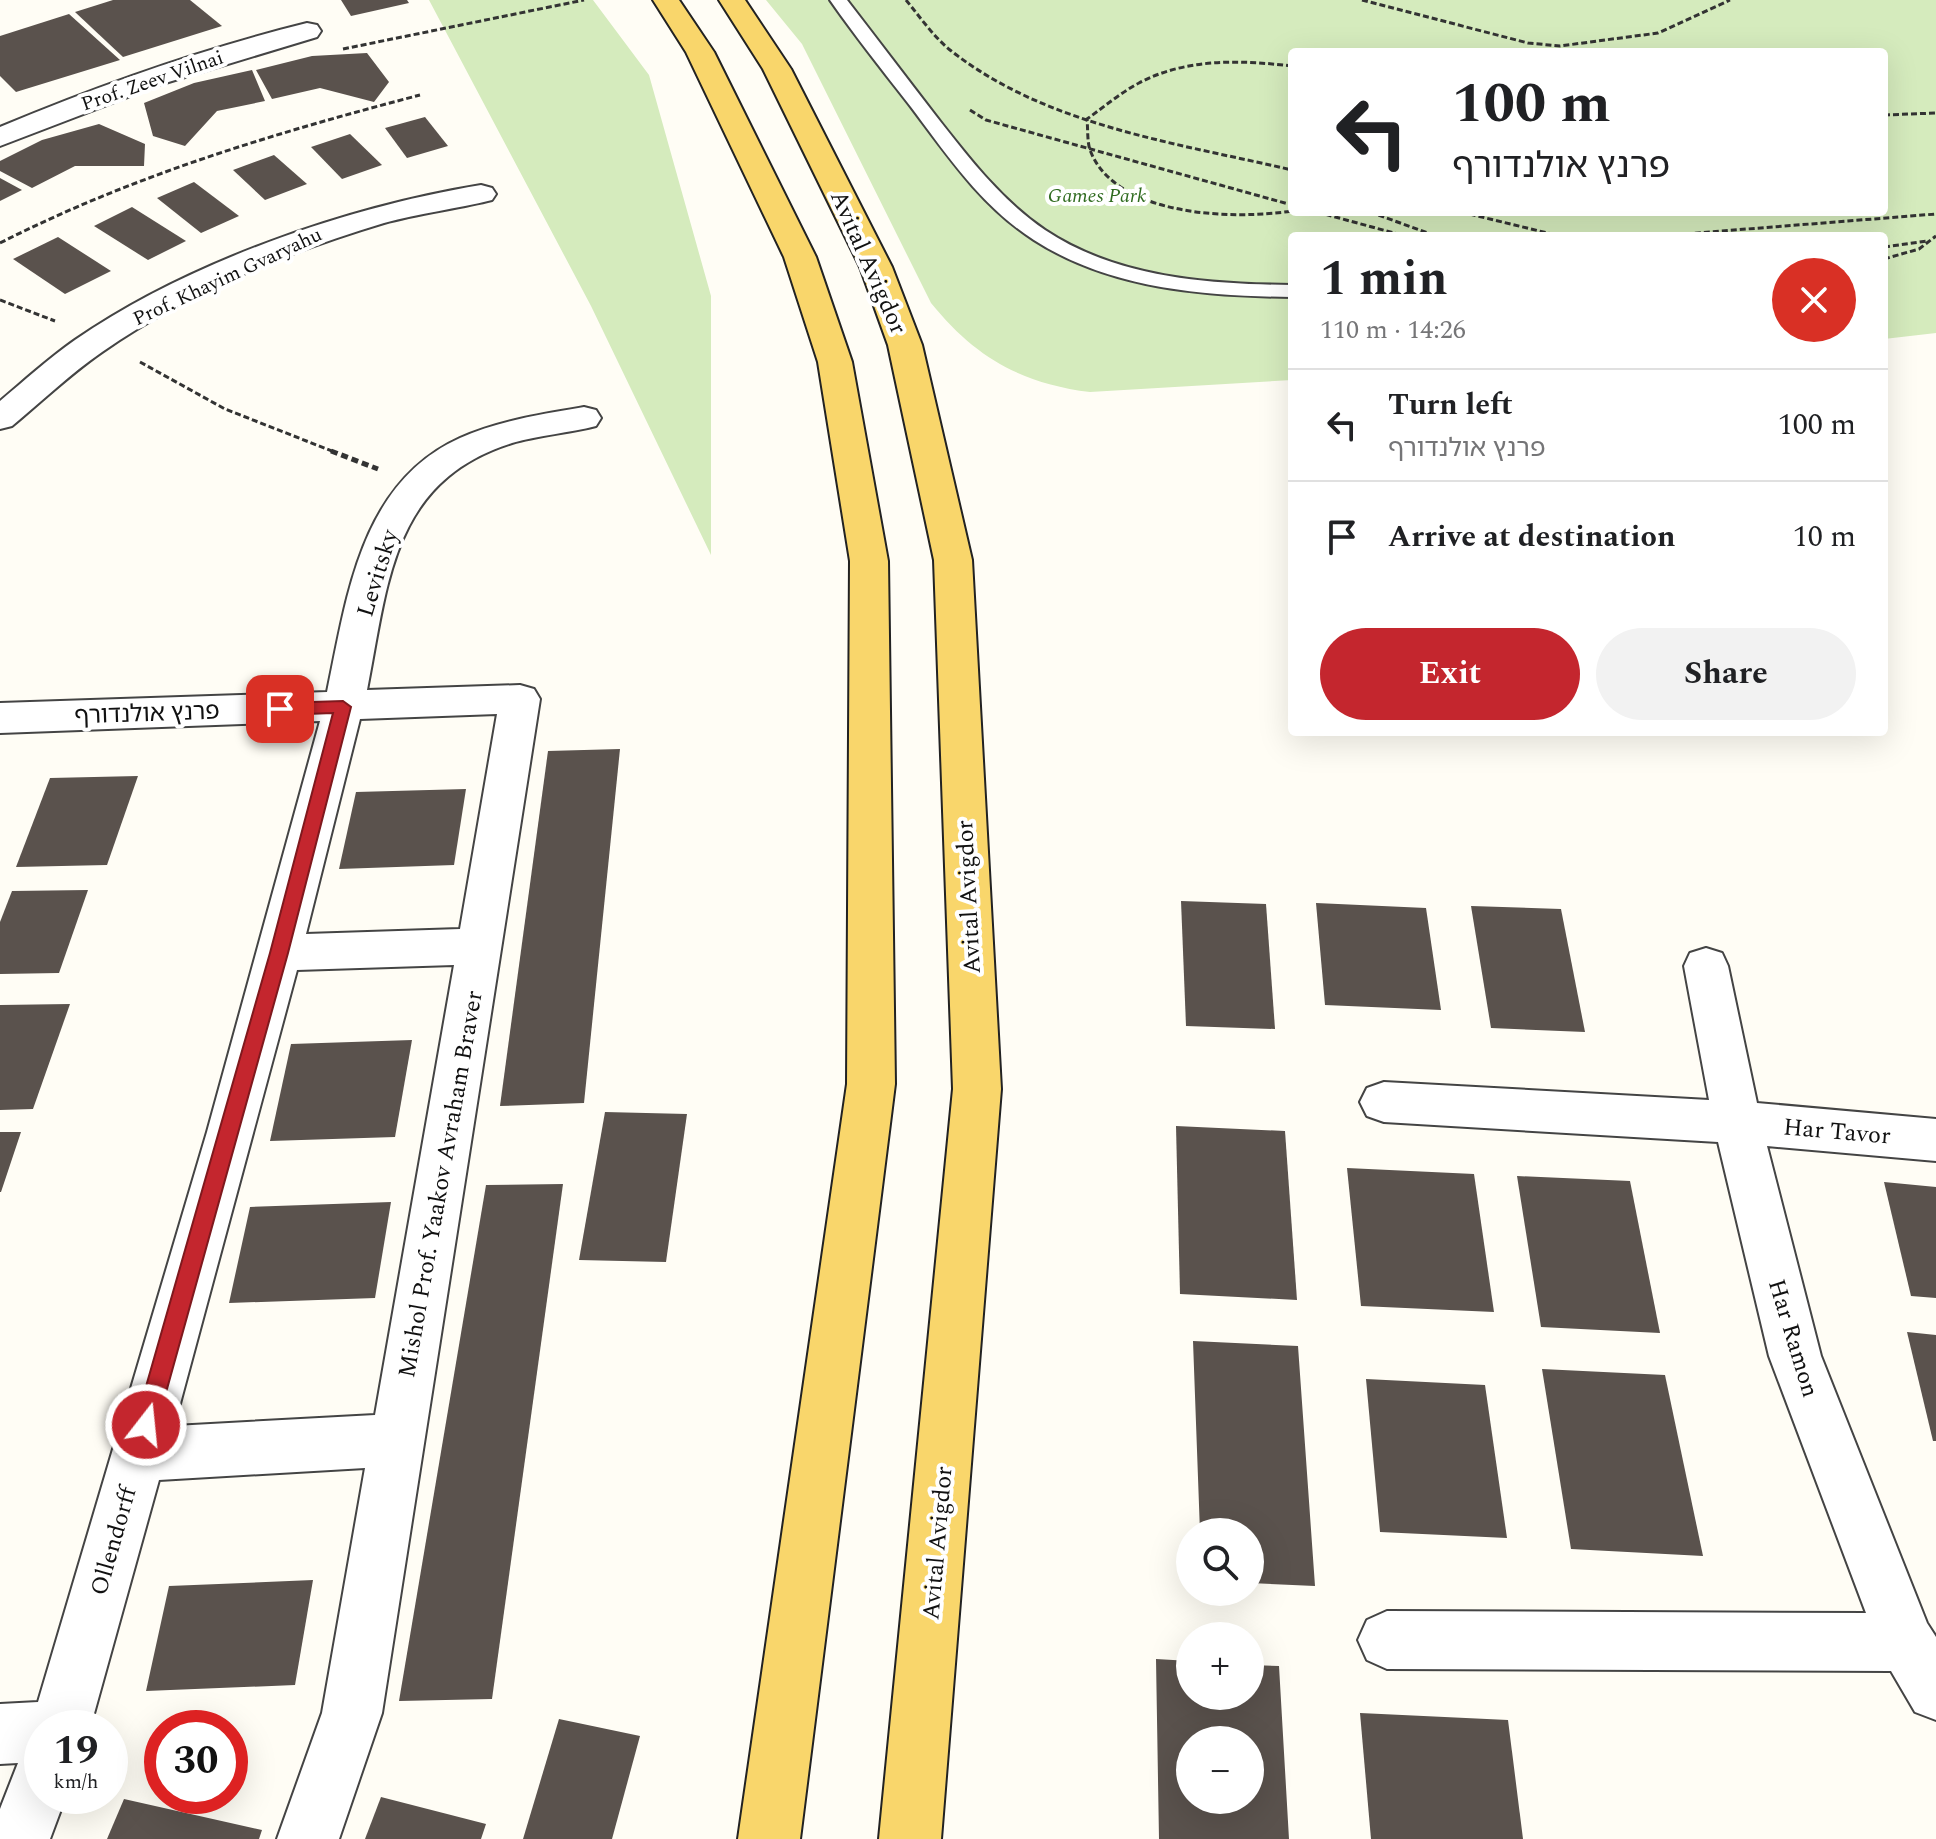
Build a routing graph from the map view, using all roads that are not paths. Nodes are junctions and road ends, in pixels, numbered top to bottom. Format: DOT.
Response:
graph roads {
  1 [pos="666,0"];
  2 [pos="732,0"];
  3 [pos="838,0"];
  4 [pos="307,31"];
  5 [pos="0,137"];
  6 [pos="481,194"];
  7 [pos="1288,291"];
  8 [pos="0,418"];
  9 [pos="584,418"];
  10 [pos="343,707"];
  11 [pos="0,718"];
  12 [pos="480,946"];
  13 [pos="279,953"];
  14 [pos="1706,966"];
  15 [pos="1384,1102"];
  16 [pos="1737,1122"];
  17 [pos="1936,1140"];
  18 [pos="397,1440"];
  19 [pos="138,1455"];
  20 [pos="1387,1640"];
  21 [pos="1906,1642"];
  22 [pos="1936,1691"];
  23 [pos="65,1710"];
  24 [pos="24,1733"];
  25 [pos="0,1734"];
  26 [pos="28,1814"];
  27 [pos="19,1839"];
  28 [pos="308,1839"];
  29 [pos="769,1839"];
  30 [pos="910,1839"];
  1 -- 29 [label="main road"];
  2 -- 30 [label="main road, Avital Avigdor"];
  3 -- 7 [label="lane"];
  4 -- 5 [label="street, Prof. Zeev Vilnai"];
  6 -- 8 [label="street, Prof. Khayim Gvaryahu"];
  9 -- 10 [label="street, Levitsky"];
  10 -- 11 [label="street, פרנץ אולנדורף"];
  10 -- 12 [label="street, Mishol Prof. Yaakov Avraham Braver"];
  10 -- 13 [label="street, Ollendorff"];
  12 -- 13 [label="street"];
  12 -- 18 [label="street, Mishol Prof. Yaakov Avraham Braver"];
  13 -- 19 [label="street, Ollendorff"];
  14 -- 16 [label="street, Har Ramon"];
  15 -- 16 [label="street, Har Tavor"];
  16 -- 17 [label="street, Har Tavor"];
  16 -- 21 [label="street, Har Ramon"];
  18 -- 19 [label="street"];
  18 -- 28 [label="street, Mishol Prof. Yaakov Avraham Braver"];
  19 -- 23 [label="street, Ollendorff"];
  20 -- 21 [label="street"];
  21 -- 22 [label="street, Har Ramon"];
  24 -- 25 [label="street"];
  26 -- 27 [label="street"];
}
